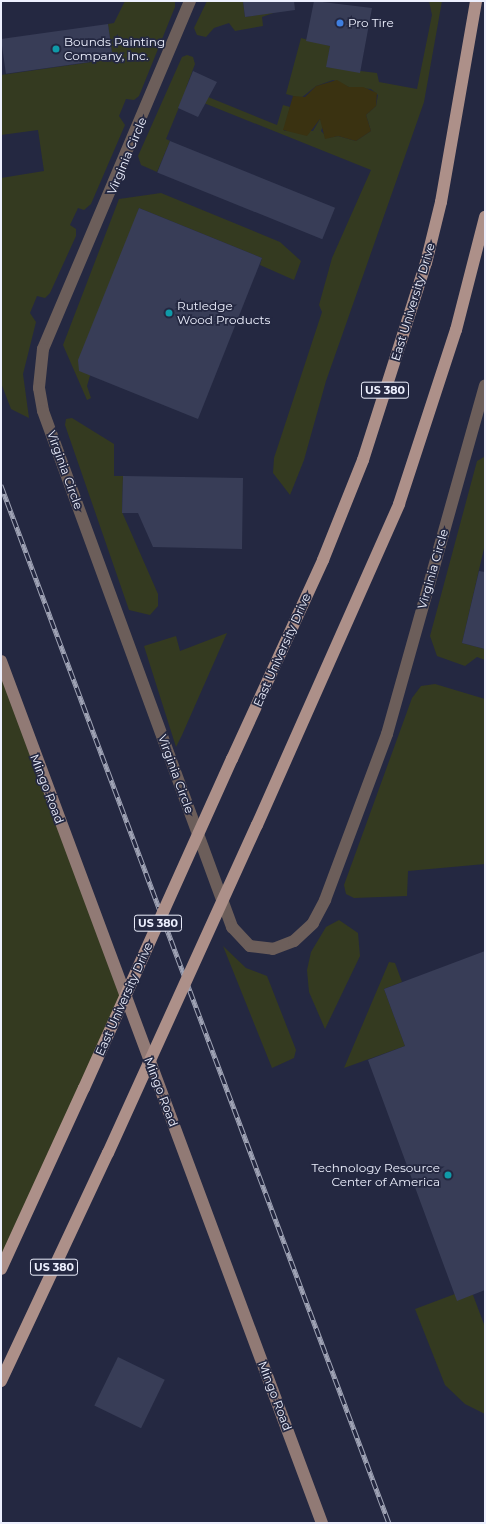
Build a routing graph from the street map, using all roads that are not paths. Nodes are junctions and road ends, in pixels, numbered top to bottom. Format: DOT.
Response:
graph roads {
  1 [pos="190,1"];
  2 [pos="476,1"];
  3 [pos="485,218"];
  4 [pos="485,385"];
  5 [pos="1,661"];
  6 [pos="1,1269"];
  7 [pos="1,1381"];
  8 [pos="322,1523"];
  1 -- 4 [label="street, Virginia Circle"];
  2 -- 6 [label="main road, East University Drive / US 380, bridge"];
  3 -- 7 [label="main road, US 380, bridge"];
  5 -- 8 [label="street, Mingo Road"];
}
